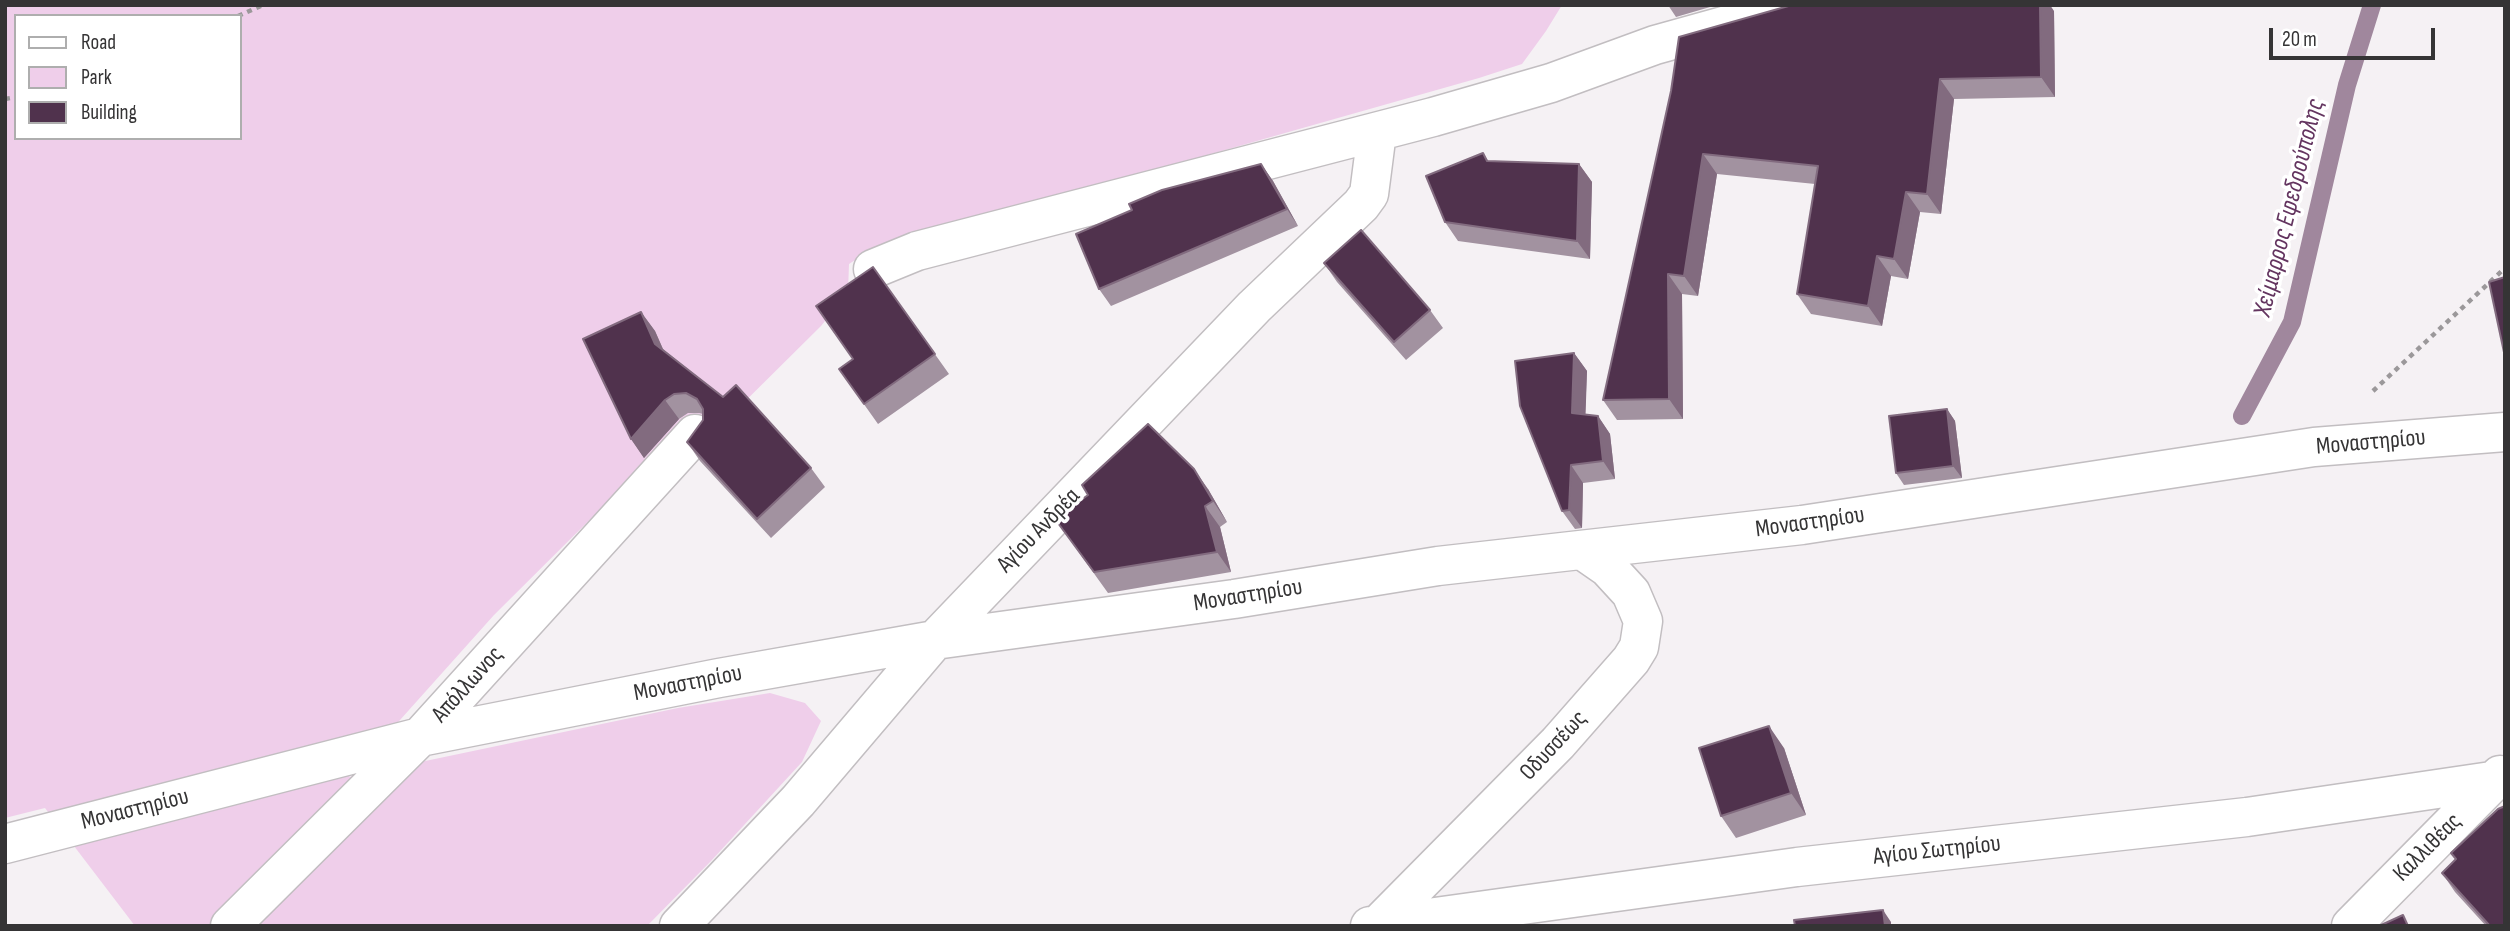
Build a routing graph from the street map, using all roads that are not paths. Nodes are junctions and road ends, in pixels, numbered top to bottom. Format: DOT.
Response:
graph roads {
  1 [pos="1799,5"];
  2 [pos="1377,132"];
  3 [pos="873,269"];
  4 [pos="2505,432"];
  5 [pos="695,434"];
  6 [pos="1582,550"];
  7 [pos="935,640"];
  8 [pos="420,737"];
  9 [pos="2501,777"];
  10 [pos="5,844"];
  11 [pos="1375,925"];
  12 [pos="230,926"];
  13 [pos="679,926"];
  14 [pos="2351,926"];
  1 -- 2 [label="street"];
  2 -- 3 [label="street"];
  2 -- 7 [label="street, Αγίου Ανδρέα"];
  4 -- 6 [label="street, Μοναστηρίου"];
  5 -- 8 [label="street, Απόλλωνος"];
  6 -- 7 [label="street, Μοναστηρίου"];
  6 -- 11 [label="street, Οδυσσέως"];
  7 -- 8 [label="street, Μοναστηρίου"];
  7 -- 13 [label="street, Αγίου Ανδρέα"];
  8 -- 10 [label="street, Μοναστηρίου"];
  8 -- 12 [label="street, Απόλλωνος"];
  9 -- 11 [label="street, Αγίου Σωτηρίου"];
  9 -- 14 [label="street, Καλλιθέας"];
}
